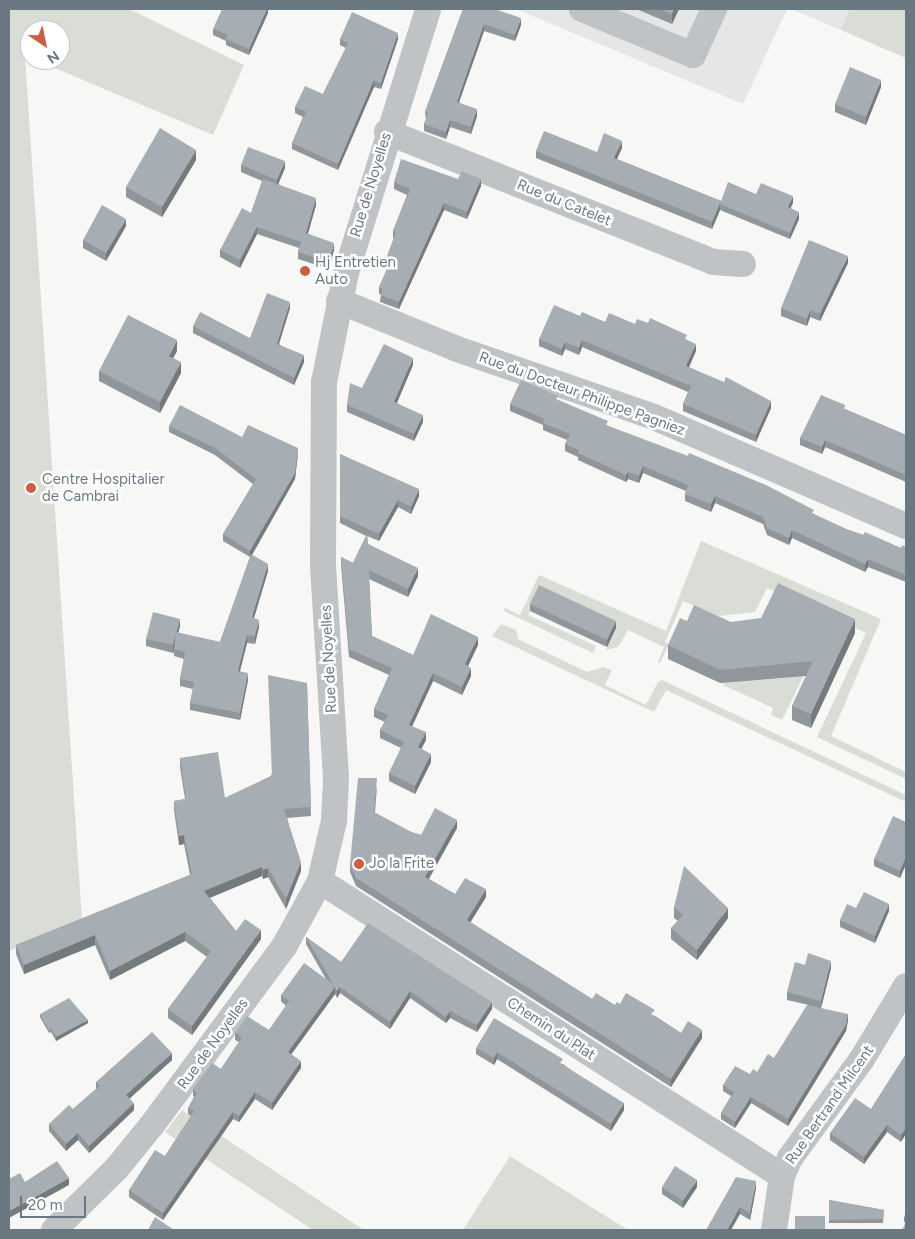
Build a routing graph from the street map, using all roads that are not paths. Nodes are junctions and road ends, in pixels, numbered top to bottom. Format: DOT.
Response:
graph roads {
  1 [pos="428,9"];
  2 [pos="582,9"];
  3 [pos="714,9"];
  4 [pos="387,132"];
  5 [pos="743,264"];
  6 [pos="339,301"];
  7 [pos="906,526"];
  8 [pos="320,882"];
  9 [pos="906,986"];
  10 [pos="782,1176"];
  11 [pos="54,1230"];
  12 [pos="774,1230"];
  1 -- 4 [label="street, Rue de Noyelles"];
  2 -- 3 [label="street"];
  4 -- 5 [label="street, Rue du Catelet"];
  4 -- 6 [label="street, Rue de Noyelles"];
  6 -- 7 [label="street, Rue du Docteur Philippe Pagniez"];
  6 -- 8 [label="street, Rue de Noyelles"];
  8 -- 10 [label="street, Chemin du Plat"];
  8 -- 11 [label="street, Rue de Noyelles"];
  9 -- 10 [label="street, Rue Bertrand Milcent"];
  10 -- 12 [label="street, Rue Bertrand Milcent"];
}
